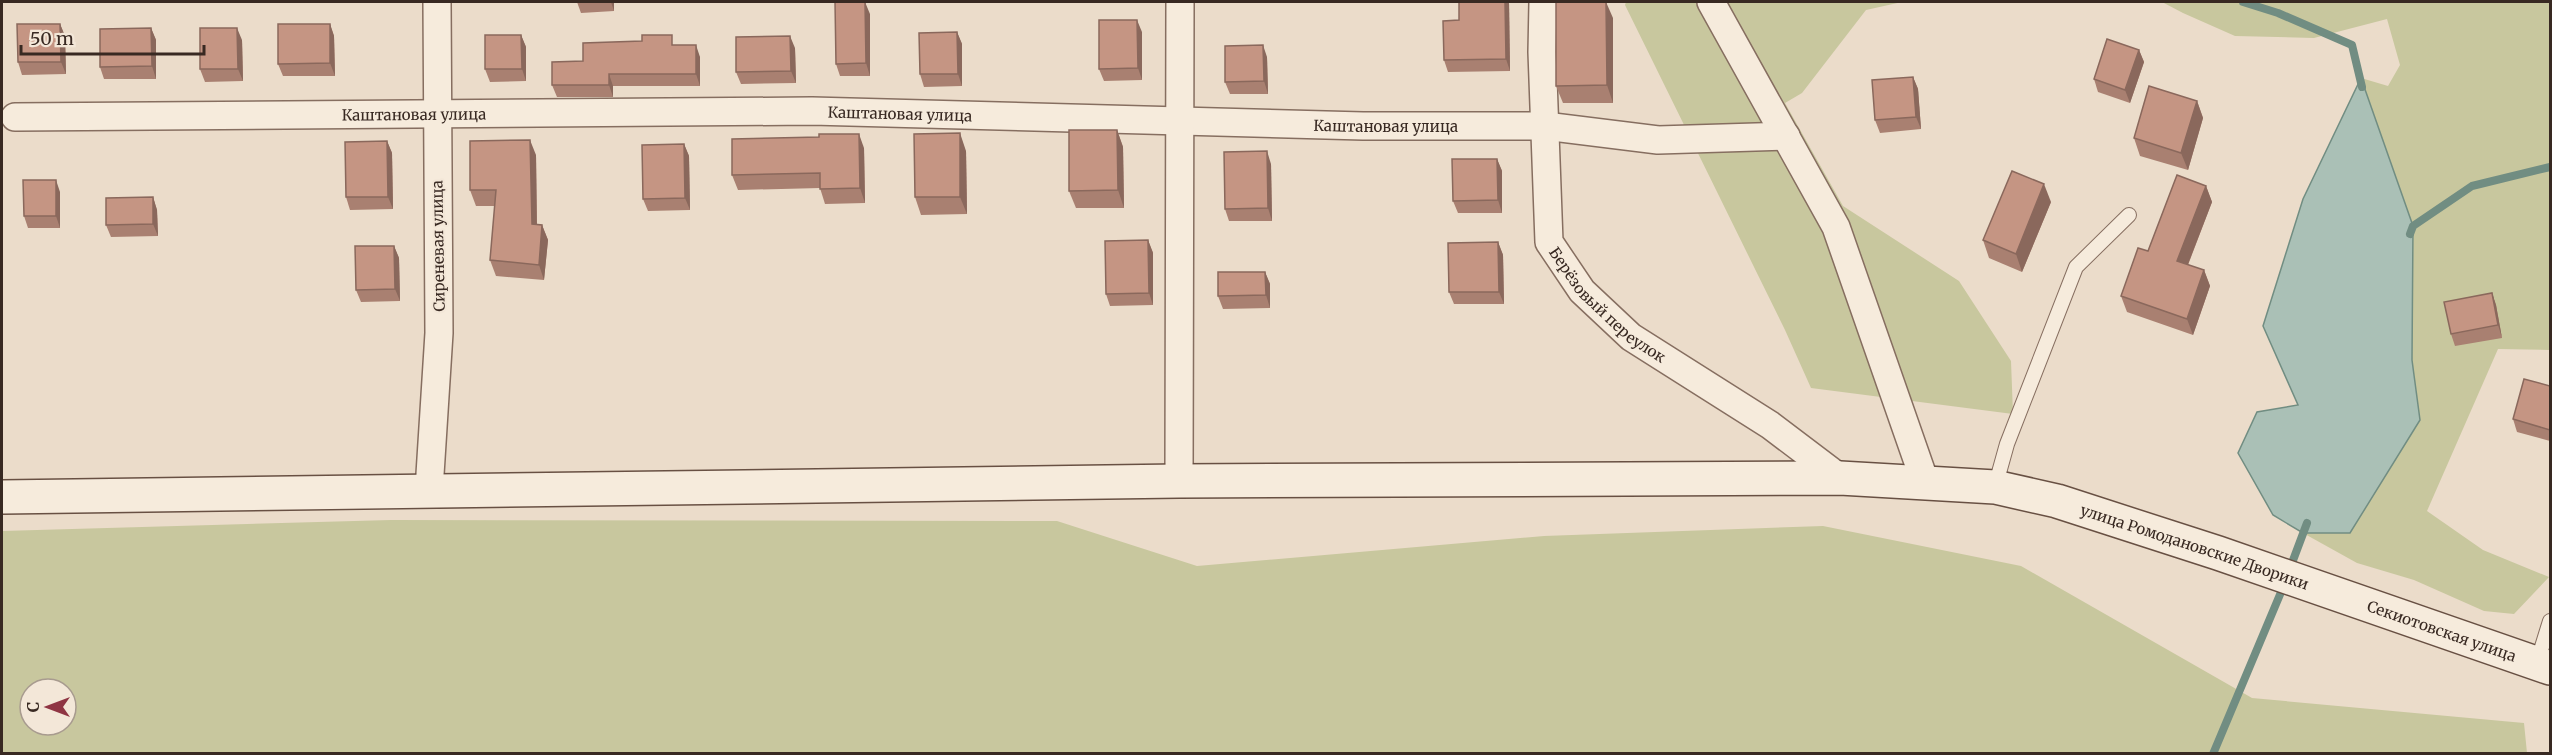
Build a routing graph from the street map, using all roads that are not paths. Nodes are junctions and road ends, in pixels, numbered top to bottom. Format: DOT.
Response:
graph roads {
  1 [pos="437,2"];
  2 [pos="1180,2"];
  3 [pos="1544,2"];
  4 [pos="1712,2"];
  5 [pos="437,113"];
  6 [pos="15,117"];
  7 [pos="1180,119"];
  8 [pos="1545,126"];
  9 [pos="1786,136"];
  10 [pos="2128,214"];
  11 [pos="1840,478"];
  12 [pos="1179,481"];
  13 [pos="1925,482"];
  14 [pos="1995,487"];
  15 [pos="429,490"];
  16 [pos="2,497"];
  17 [pos="2333,593"];
  18 [pos="2550,621"];
  19 [pos="2544,666"];
  1 -- 5 [label="street, Сиреневая улица"];
  2 -- 7 [label="street"];
  3 -- 8 [label="street, Берёзовый переулок"];
  4 -- 9 [label="street"];
  5 -- 6 [label="street, Каштановая улица"];
  5 -- 7 [label="street, Каштановая улица"];
  5 -- 15 [label="street, Сиреневая улица"];
  7 -- 8 [label="street, Каштановая улица"];
  7 -- 12 [label="street"];
  8 -- 9 [label="street, Каштановая улица"];
  8 -- 11 [label="street, Берёзовый переулок"];
  9 -- 13 [label="street"];
  10 -- 14 [label="lane"];
  11 -- 12 [label="main road, улица Ромодановские Дворики"];
  11 -- 13 [label="main road, улица Ромодановские Дворики"];
  12 -- 15 [label="main road, улица Ромодановские Дворики"];
  13 -- 14 [label="main road, улица Ромодановские Дворики"];
  14 -- 17 [label="main road, улица Ромодановские Дворики"];
  15 -- 16 [label="main road, улица Ромодановские Дворики"];
  17 -- 19 [label="main road, Секиотовская улица"];
  18 -- 19 [label="lane"];
}
